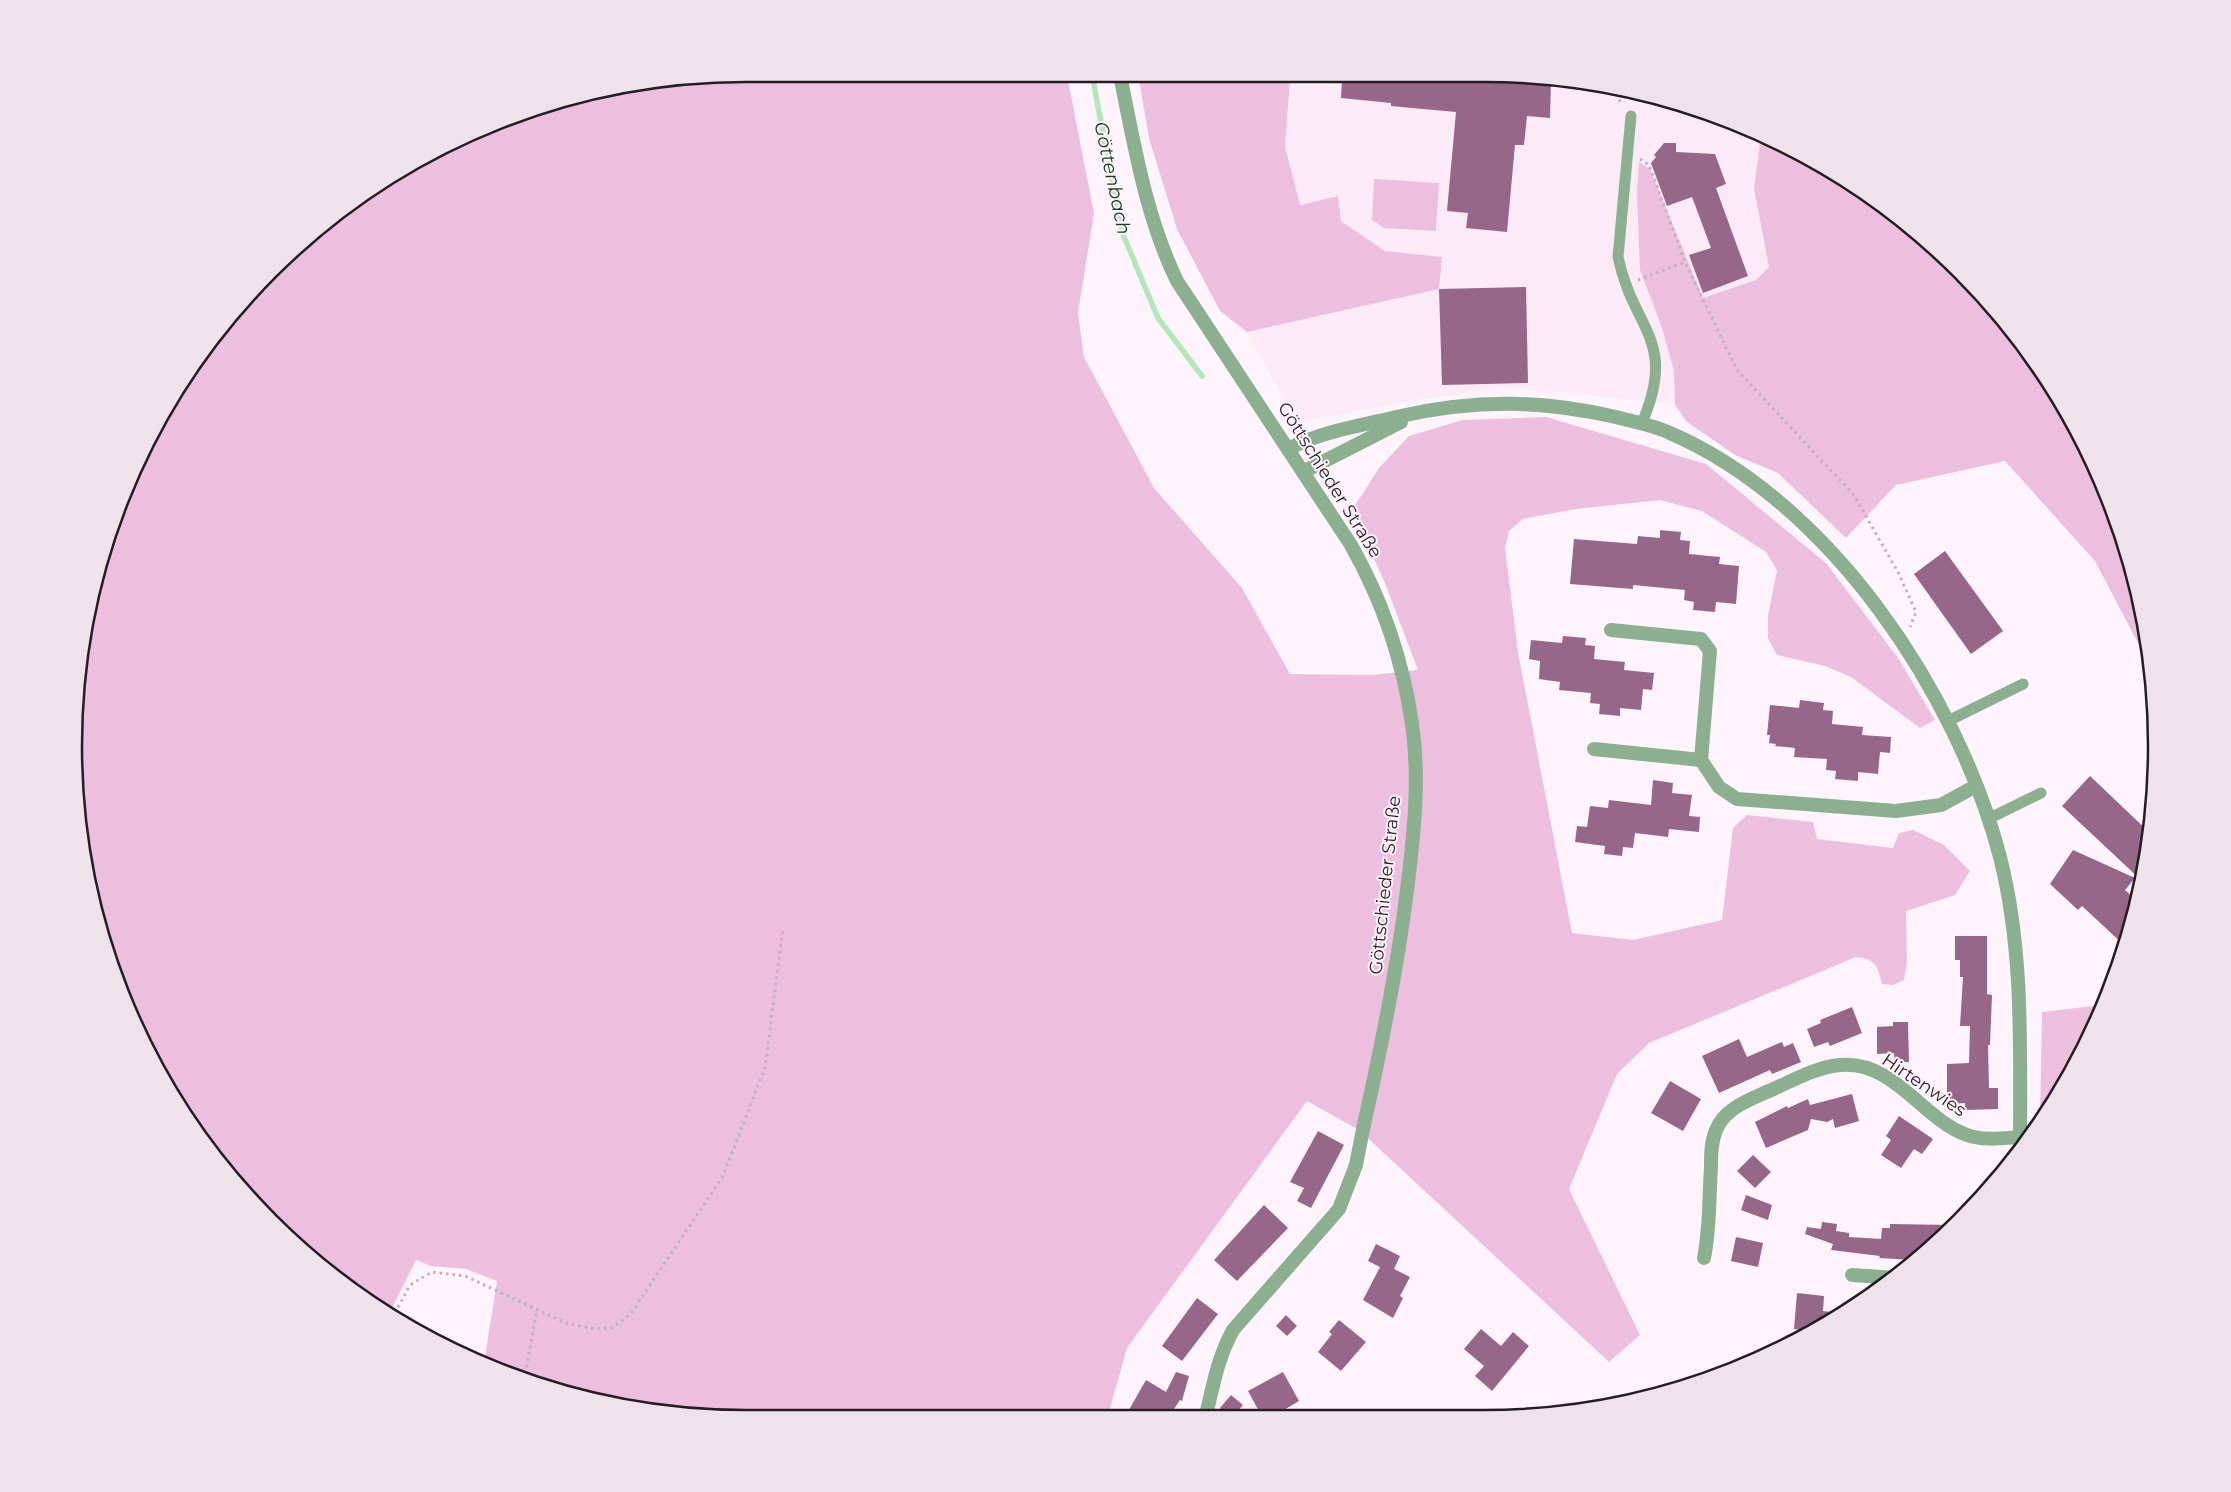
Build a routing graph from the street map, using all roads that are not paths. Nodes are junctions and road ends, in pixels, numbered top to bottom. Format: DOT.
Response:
graph roads {
  1 [pos="1120,82"];
  2 [pos="1631,116"];
  3 [pos="1419,412"];
  4 [pos="1642,423"];
  5 [pos="1288,449"];
  6 [pos="1303,472"];
  7 [pos="1611,630"];
  8 [pos="2023,684"];
  9 [pos="1948,720"];
  10 [pos="1594,750"];
  11 [pos="1701,760"];
  12 [pos="1976,786"];
  13 [pos="2041,794"];
  14 [pos="1988,819"];
  15 [pos="2020,1138"];
  16 [pos="2017,1143"];
  17 [pos="1704,1258"];
  18 [pos="1852,1275"];
  19 [pos="1882,1277"];
  20 [pos="1207,1410"];
  1 -- 5 [label="street, Göttschieder Straße"];
  2 -- 4 [label="lane"];
  3 -- 4 [label="street"];
  3 -- 5 [label="street"];
  3 -- 6 [label="street"];
  4 -- 9 [label="street"];
  5 -- 6 [label="street, Göttschieder Straße"];
  6 -- 20 [label="street, Göttschieder Straße"];
  7 -- 11 [label="street"];
  8 -- 9 [label="lane"];
  9 -- 12 [label="street"];
  10 -- 11 [label="street"];
  11 -- 12 [label="street"];
  12 -- 14 [label="street"];
  13 -- 14 [label="lane"];
  14 -- 15 [label="street"];
  16 -- 17 [label="street, Hirtenwies"];
  18 -- 19 [label="street"];
}
